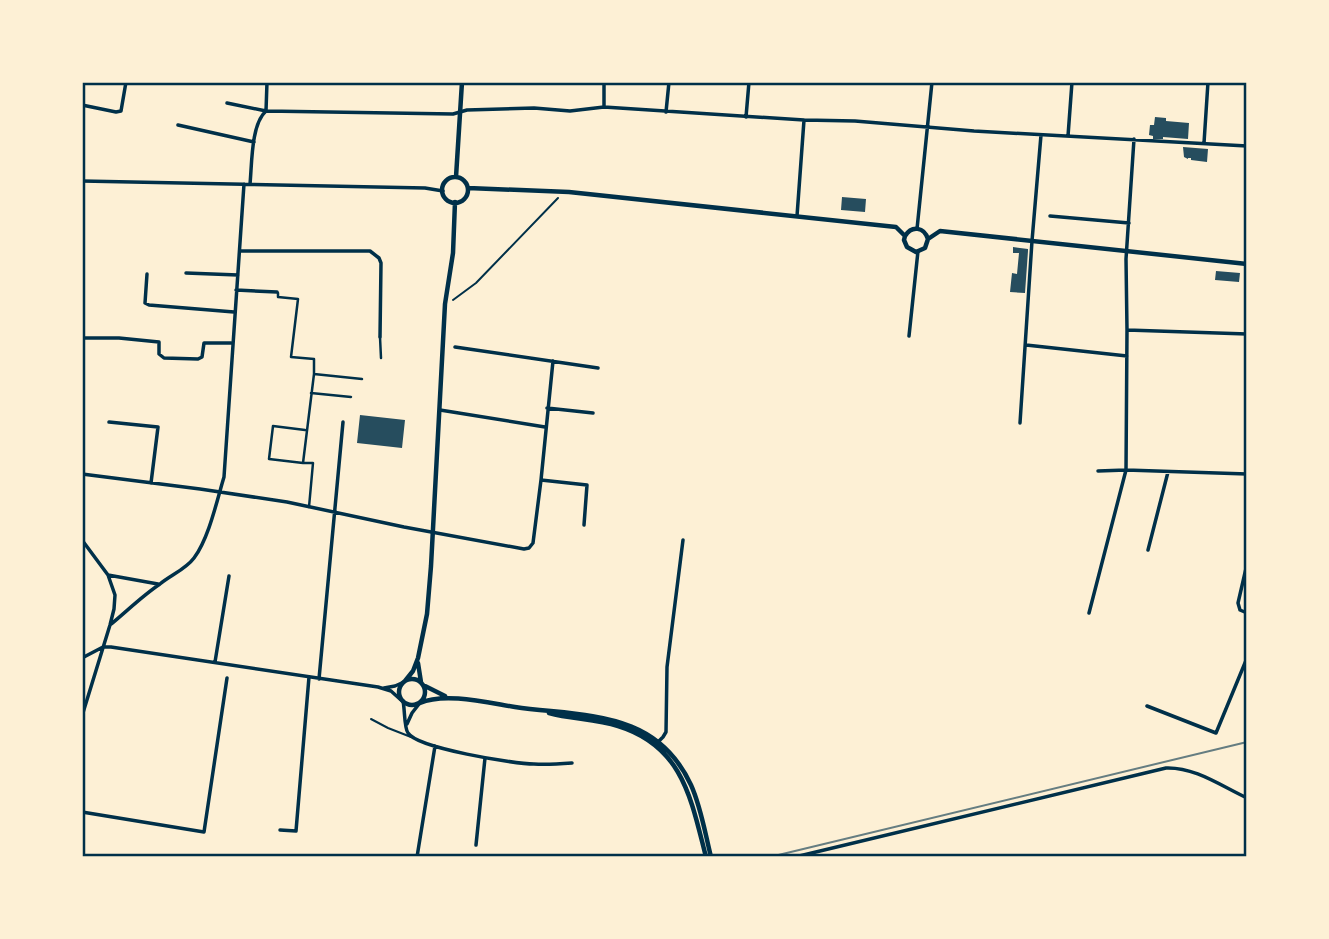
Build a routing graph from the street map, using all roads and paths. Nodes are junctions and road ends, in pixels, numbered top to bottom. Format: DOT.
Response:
graph roads {
  1 [pos="126,82"];
  2 [pos="267,82"];
  3 [pos="462,82"];
  4 [pos="604,82"];
  5 [pos="669,82"];
  6 [pos="749,82"];
  7 [pos="932,82"];
  8 [pos="1072,82"];
  9 [pos="1209,82"];
  10 [pos="227,103"];
  11 [pos="82,105"];
  12 [pos="604,107"];
  13 [pos="266,111"];
  14 [pos="461,111"];
  15 [pos="666,112"];
  16 [pos="746,117"];
  17 [pos="804,120"];
  18 [pos="178,125"];
  19 [pos="928,127"];
  20 [pos="1041,135"];
  21 [pos="1068,136"];
  22 [pos="1134,139"];
  23 [pos="254,142"];
  24 [pos="1203,143"];
  25 [pos="1247,146"];
  26 [pos="456,177"];
  27 [pos="82,181"];
  28 [pos="244,184"];
  29 [pos="250,184"];
  30 [pos="468,188"];
  31 [pos="443,191"];
  32 [pos="559,191"];
  33 [pos="455,202"];
  34 [pos="797,216"];
  35 [pos="1050,216"];
  36 [pos="1129,223"];
  37 [pos="918,229"];
  38 [pos="905,236"];
  39 [pos="928,239"];
  40 [pos="1032,241"];
  41 [pos="240,251"];
  42 [pos="918,251"];
  43 [pos="1126,251"];
  44 [pos="1247,264"];
  45 [pos="186,272"];
  46 [pos="147,274"];
  47 [pos="237,275"];
  48 [pos="236,290"];
  49 [pos="277,292"];
  50 [pos="453,300"];
  51 [pos="234,312"];
  52 [pos="1128,330"];
  53 [pos="1247,334"];
  54 [pos="909,336"];
  55 [pos="380,337"];
  56 [pos="82,338"];
  57 [pos="232,343"];
  58 [pos="1026,345"];
  59 [pos="455,347"];
  60 [pos="1127,356"];
  61 [pos="381,358"];
  62 [pos="553,361"];
  63 [pos="598,368"];
  64 [pos="314,374"];
  65 [pos="362,379"];
  66 [pos="311,393"];
  67 [pos="351,397"];
  68 [pos="547,408"];
  69 [pos="440,410"];
  70 [pos="593,413"];
  71 [pos="109,422"];
  72 [pos="343,422"];
  73 [pos="1020,423"];
  74 [pos="545,428"];
  75 [pos="307,430"];
  76 [pos="303,463"];
  77 [pos="1126,470"];
  78 [pos="1098,471"];
  79 [pos="1168,472"];
  80 [pos="82,474"];
  81 [pos="1247,474"];
  82 [pos="541,480"];
  83 [pos="152,483"];
  84 [pos="219,492"];
  85 [pos="309,507"];
  86 [pos="335,513"];
  87 [pos="584,525"];
  88 [pos="432,532"];
  89 [pos="82,540"];
  90 [pos="684,540"];
  91 [pos="1148,550"];
  92 [pos="1247,564"];
  93 [pos="108,575"];
  94 [pos="229,576"];
  95 [pos="159,584"];
  96 [pos="1089,613"];
  97 [pos="1247,613"];
  98 [pos="110,625"];
  99 [pos="103,647"];
  100 [pos="82,658"];
  101 [pos="418,658"];
  102 [pos="1247,658"];
  103 [pos="215,662"];
  104 [pos="309,677"];
  105 [pos="227,678"];
  106 [pos="319,679"];
  107 [pos="405,682"];
  108 [pos="421,683"];
  109 [pos="378,687"];
  110 [pos="453,698"];
  111 [pos="402,701"];
  112 [pos="420,703"];
  113 [pos="1147,706"];
  114 [pos="541,711"];
  115 [pos="82,716"];
  116 [pos="371,719"];
  117 [pos="406,727"];
  118 [pos="388,728"];
  119 [pos="414,738"];
  120 [pos="658,742"];
  121 [pos="435,746"];
  122 [pos="485,758"];
  123 [pos="572,763"];
  124 [pos="1247,798"];
  125 [pos="82,812"];
  126 [pos="281,830"];
  127 [pos="476,845"];
  128 [pos="417,857"];
  129 [pos="708,857"];
  130 [pos="795,857"];
  1 -- 11 [label="street"];
  2 -- 13 [label="street"];
  3 -- 14 [label="street"];
  4 -- 12 [label="street"];
  5 -- 15 [label="street"];
  6 -- 16 [label="street"];
  7 -- 19 [label="street"];
  8 -- 21 [label="street"];
  9 -- 24 [label="street"];
  10 -- 13 [label="street"];
  12 -- 14 [label="street"];
  12 -- 15 [label="street"];
  13 -- 14 [label="street"];
  13 -- 23 [label="street"];
  14 -- 26 [label="street"];
  15 -- 16 [label="street"];
  16 -- 17 [label="street"];
  17 -- 19 [label="street"];
  17 -- 34 [label="street"];
  18 -- 23 [label="street"];
  19 -- 20 [label="street"];
  19 -- 37 [label="street"];
  20 -- 21 [label="street"];
  20 -- 40 [label="street"];
  21 -- 22 [label="street"];
  22 -- 24 [label="street"];
  22 -- 36 [label="street"];
  23 -- 29 [label="street"];
  24 -- 25 [label="street"];
  26 -- 30 [label="street"];
  26 -- 31 [label="street"];
  27 -- 28 [label="street"];
  28 -- 29 [label="street"];
  28 -- 41 [label="street"];
  29 -- 31 [label="street"];
  30 -- 33 [label="street"];
  30 -- 34 [label="street"];
  31 -- 33 [label="street"];
  32 -- 50 [label="path"];
  33 -- 69 [label="street"];
  34 -- 38 [label="street"];
  35 -- 36 [label="street"];
  36 -- 43 [label="street"];
  37 -- 38 [label="street"];
  37 -- 39 [label="street"];
  38 -- 42 [label="street"];
  39 -- 40 [label="street"];
  39 -- 42 [label="street"];
  40 -- 43 [label="street"];
  40 -- 58 [label="street"];
  41 -- 47 [label="street"];
  41 -- 55 [label="street"];
  42 -- 54 [label="street"];
  43 -- 44 [label="street"];
  43 -- 52 [label="street"];
  45 -- 47 [label="street"];
  46 -- 51 [label="street"];
  47 -- 48 [label="street"];
  48 -- 49 [label="street"];
  48 -- 51 [label="street"];
  49 -- 64 [label="street"];
  51 -- 57 [label="street"];
  52 -- 53 [label="street"];
  52 -- 60 [label="street"];
  55 -- 61 [label="street"];
  56 -- 57 [label="street"];
  57 -- 84 [label="street"];
  58 -- 60 [label="street"];
  58 -- 73 [label="street"];
  59 -- 62 [label="street"];
  60 -- 77 [label="street"];
  62 -- 63 [label="street"];
  62 -- 68 [label="street"];
  64 -- 65 [label="street"];
  64 -- 66 [label="street"];
  66 -- 67 [label="street"];
  66 -- 75 [label="street"];
  68 -- 70 [label="street"];
  68 -- 74 [label="street"];
  69 -- 74 [label="street"];
  69 -- 88 [label="street"];
  71 -- 83 [label="street"];
  72 -- 86 [label="street"];
  74 -- 82 [label="street"];
  75 -- 76 [label="street"];
  75 -- 76 [label="street"];
  76 -- 85 [label="street"];
  77 -- 78 [label="street"];
  77 -- 79 [label="street"];
  77 -- 96 [label="street"];
  79 -- 81 [label="street"];
  79 -- 91 [label="street"];
  80 -- 83 [label="street"];
  82 -- 87 [label="street"];
  82 -- 88 [label="street"];
  83 -- 84 [label="street"];
  84 -- 85 [label="street"];
  84 -- 95 [label="street"];
  85 -- 86 [label="street"];
  86 -- 88 [label="street"];
  86 -- 106 [label="street"];
  88 -- 101 [label="street"];
  89 -- 93 [label="street"];
  90 -- 120 [label="street"];
  92 -- 97 [label="street"];
  93 -- 95 [label="street"];
  93 -- 98 [label="street"];
  94 -- 103 [label="street"];
  95 -- 98 [label="street"];
  98 -- 99 [label="street"];
  99 -- 100 [label="street"];
  99 -- 103 [label="street"];
  99 -- 115 [label="street"];
  101 -- 107 [label="street"];
  101 -- 108 [label="street"];
  102 -- 113 [label="street"];
  103 -- 104 [label="street"];
  104 -- 106 [label="street"];
  104 -- 126 [label="street"];
  105 -- 125 [label="street"];
  106 -- 109 [label="street"];
  107 -- 108 [label="street"];
  107 -- 109 [label="street"];
  107 -- 111 [label="street"];
  108 -- 110 [label="street"];
  108 -- 112 [label="street"];
  109 -- 111 [label="street"];
  110 -- 112 [label="street"];
  110 -- 114 [label="street"];
  111 -- 112 [label="street"];
  111 -- 117 [label="street"];
  112 -- 117 [label="street"];
  114 -- 120 [label="street"];
  114 -- 129 [label="street"];
  116 -- 118 [label="lane"];
  117 -- 118 [label="lane"];
  117 -- 119 [label="street"];
  118 -- 119 [label="lane"];
  119 -- 121 [label="street"];
  120 -- 129 [label="street"];
  121 -- 122 [label="street"];
  121 -- 128 [label="street"];
  122 -- 123 [label="street"];
  122 -- 127 [label="street"];
  124 -- 130 [label="street"];
}
